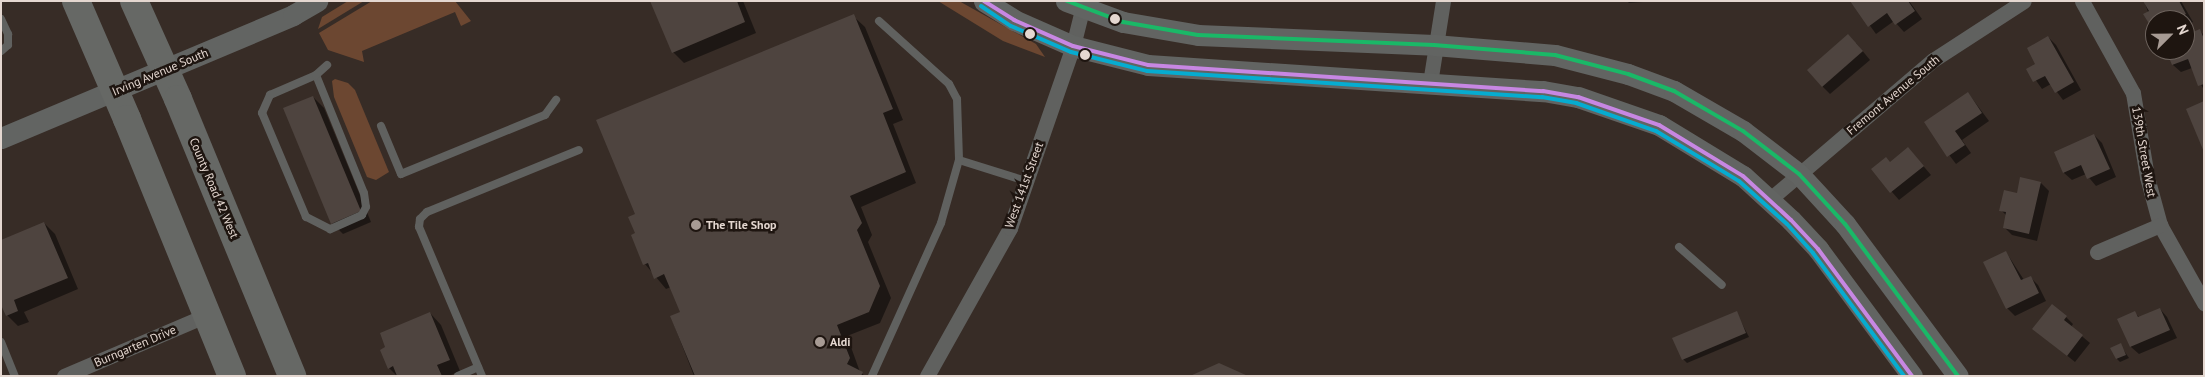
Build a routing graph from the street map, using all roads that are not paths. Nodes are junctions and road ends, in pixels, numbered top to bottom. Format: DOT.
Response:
graph roads {
  1 [pos="76,1"];
  2 [pos="134,1"];
  3 [pos="317,1"];
  4 [pos="984,1"];
  5 [pos="1443,1"];
  6 [pos="2024,1"];
  7 [pos="2082,1"];
  8 [pos="1074,5"];
  9 [pos="1,18"];
  10 [pos="879,22"];
  11 [pos="1434,45"];
  12 [pos="1073,46"];
  13 [pos="1,51"];
  14 [pos="326,65"];
  15 [pos="164,70"];
  16 [pos="316,74"];
  17 [pos="1430,83"];
  18 [pos="116,91"];
  19 [pos="556,100"];
  20 [pos="381,126"];
  21 [pos="1,138"];
  22 [pos="580,150"];
  23 [pos="959,160"];
  24 [pos="1799,174"];
  25 [pos="1026,181"];
  26 [pos="1769,200"];
  27 [pos="2160,225"];
  28 [pos="1679,247"];
  29 [pos="2097,252"];
  30 [pos="1722,285"];
  31 [pos="2204,304"];
  32 [pos="207,316"];
  33 [pos="1,342"];
  34 [pos="478,367"];
  35 [pos="15,376"];
  36 [pos="64,376"];
  37 [pos="232,376"];
  38 [pos="292,376"];
  39 [pos="458,376"];
  40 [pos="482,376"];
  41 [pos="872,376"];
  42 [pos="927,376"];
  43 [pos="1912,376"];
  44 [pos="1958,376"];
  1 -- 18 [label="highway"];
  2 -- 15 [label="highway, County Road 42 West"];
  3 -- 15 [label="main road, Irving Avenue South"];
  4 -- 12 [label="main road"];
  5 -- 11 [label="street"];
  6 -- 24 [label="street, Fremont Avenue South"];
  7 -- 27 [label="street, 139th Street West"];
  8 -- 11 [label="main road"];
  8 -- 12 [label="street, West 141st Street"];
  9 -- 13 [label="lane"];
  10 -- 23 [label="lane"];
  11 -- 17 [label="street"];
  11 -- 24 [label="main road"];
  12 -- 17 [label="main road"];
  12 -- 25 [label="street, West 141st Street"];
  14 -- 16 [label="lane"];
  15 -- 18 [label="main road, Irving Avenue South"];
  15 -- 38 [label="highway, County Road 42 West"];
  16 -- 16 [label="lane"];
  17 -- 26 [label="main road"];
  18 -- 21 [label="main road, Irving Avenue South"];
  18 -- 32 [label="highway"];
  19 -- 20 [label="lane"];
  22 -- 34 [label="lane"];
  23 -- 25 [label="lane"];
  23 -- 41 [label="lane"];
  24 -- 26 [label="street, Fremont Avenue South"];
  24 -- 44 [label="main road"];
  25 -- 42 [label="street, West 141st Street"];
  26 -- 43 [label="main road"];
  27 -- 29 [label="street"];
  27 -- 31 [label="street, 139th Street West"];
  28 -- 30 [label="lane"];
  32 -- 36 [label="street, Burngarten Drive"];
  32 -- 37 [label="highway"];
  33 -- 35 [label="lane"];
  34 -- 39 [label="lane"];
  34 -- 40 [label="lane"];
}
